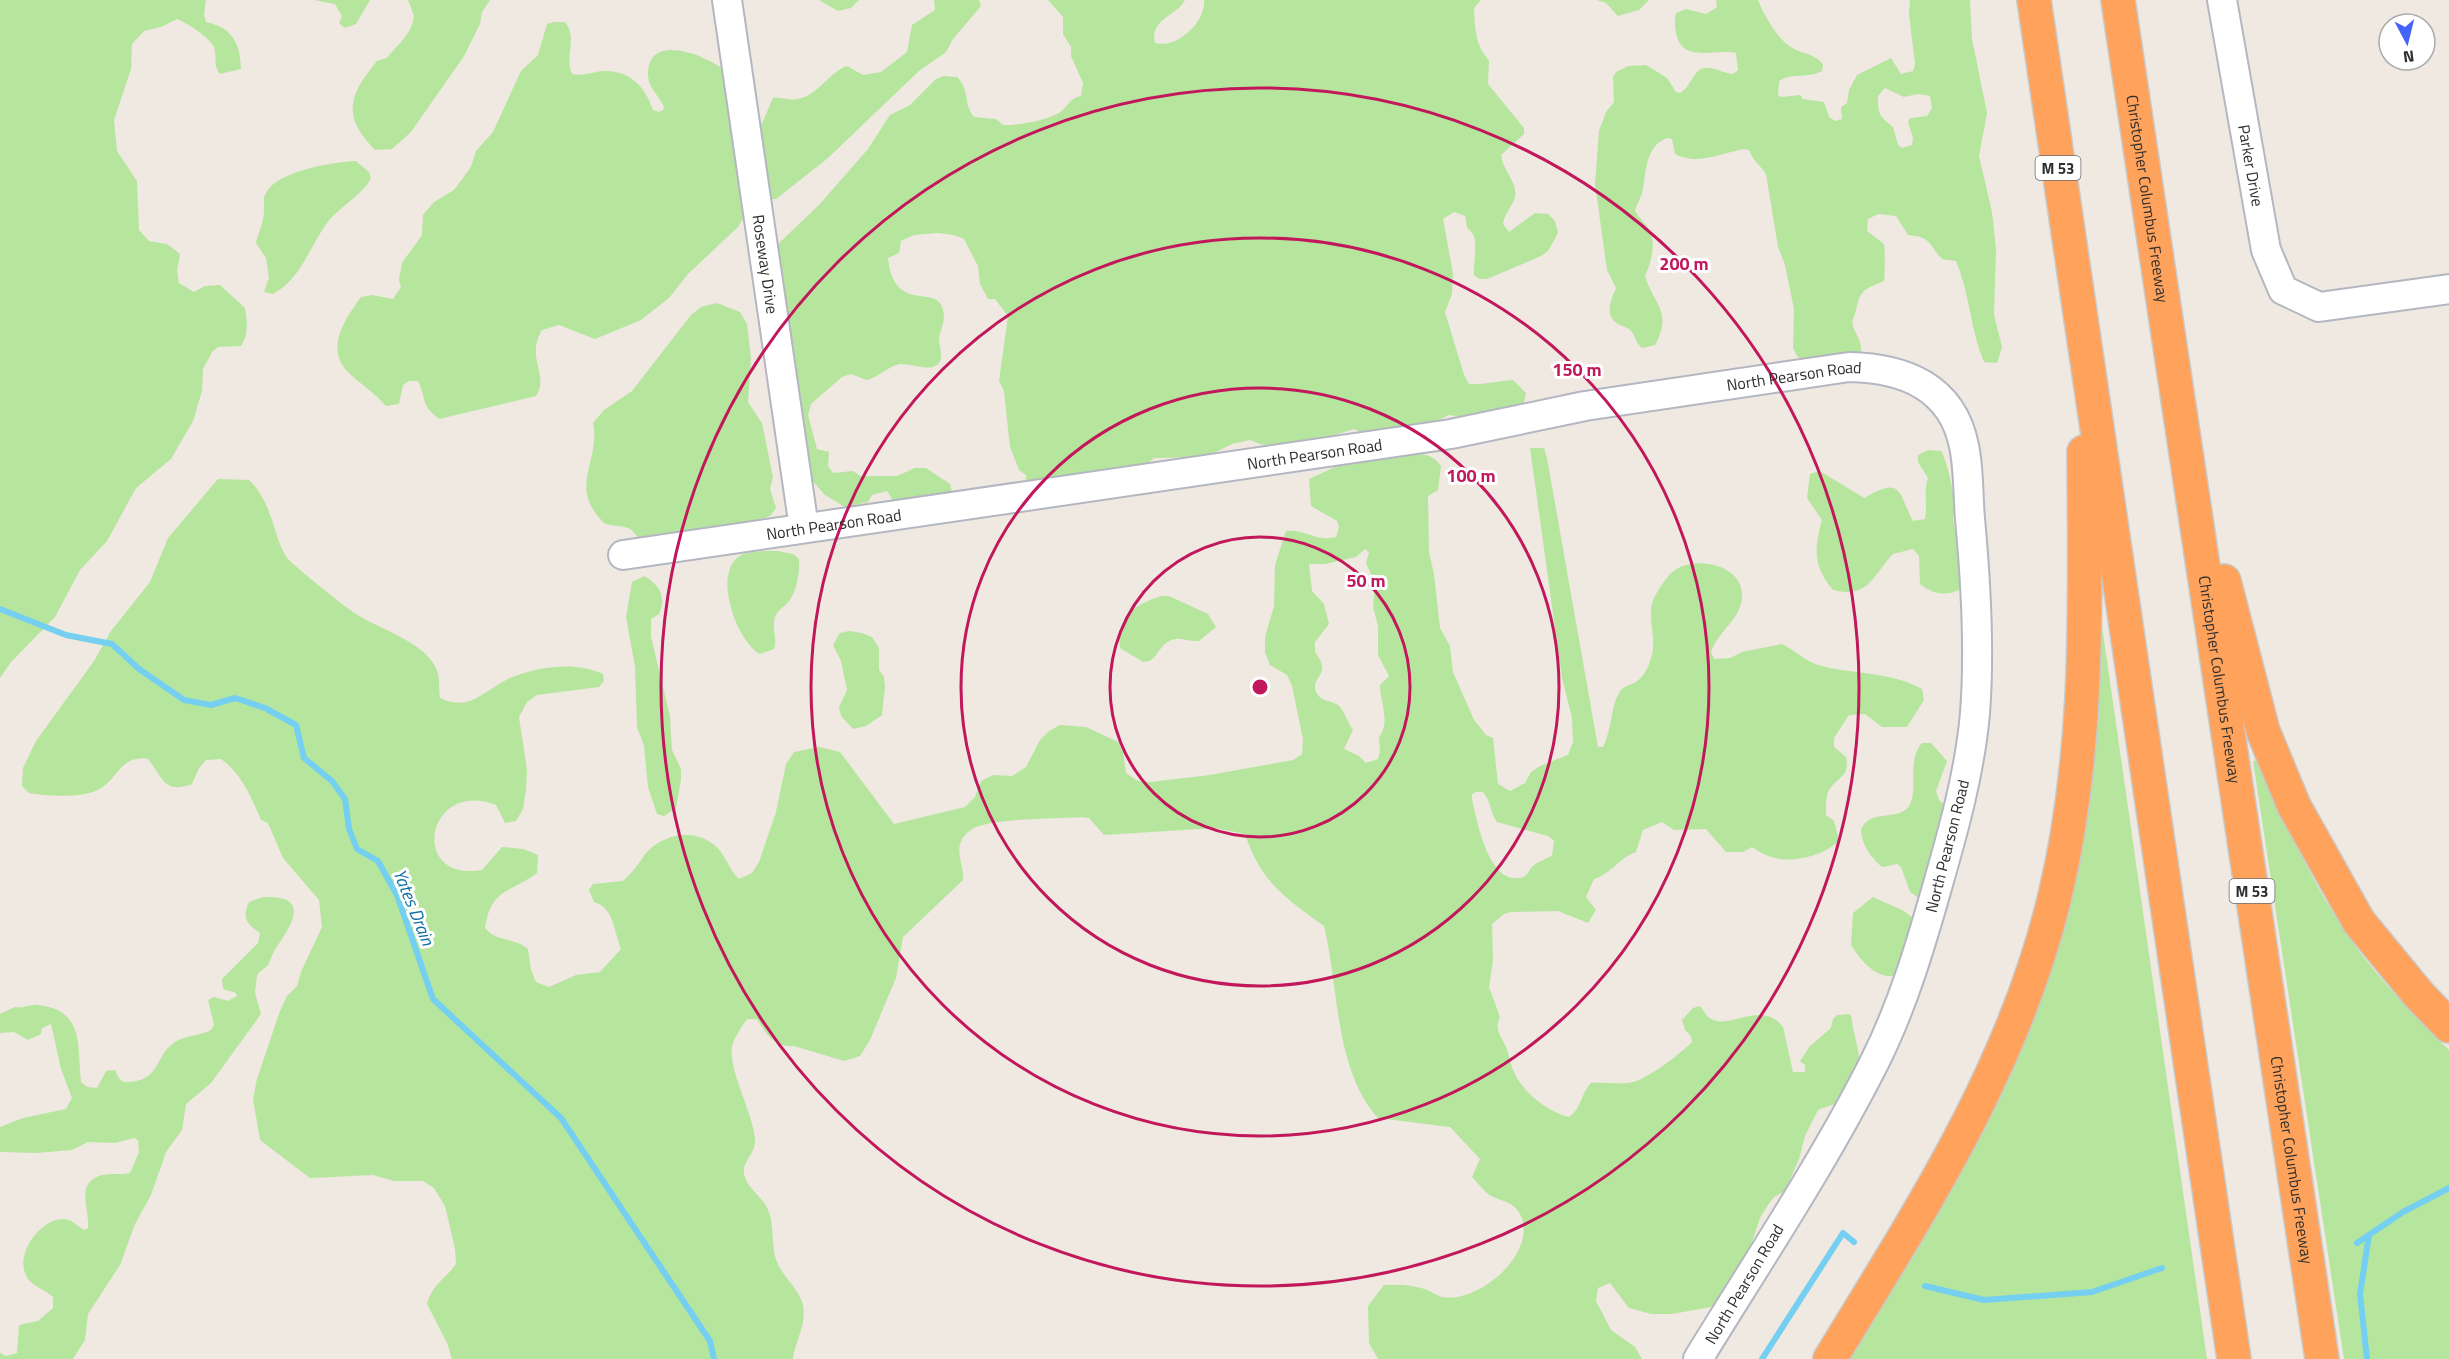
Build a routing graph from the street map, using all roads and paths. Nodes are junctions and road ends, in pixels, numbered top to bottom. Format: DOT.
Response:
graph roads {
  1 [pos="727,0"];
  2 [pos="2034,0"];
  3 [pos="2118,0"];
  4 [pos="2222,0"];
  5 [pos="2449,289"];
  6 [pos="2083,337"];
  7 [pos="2181,423"];
  8 [pos="804,528"];
  9 [pos="623,555"];
  10 [pos="2449,1026"];
  11 [pos="1698,1359"];
  12 [pos="1830,1359"];
  13 [pos="2234,1359"];
  14 [pos="2322,1359"];
  1 -- 8 [label="street, Roseway Drive"];
  2 -- 6 [label="highway, M 53"];
  3 -- 7 [label="highway, Christopher Columbus Freeway / M 53"];
  4 -- 5 [label="street, Parker Drive"];
  6 -- 12 [label="highway"];
  6 -- 13 [label="highway, M 53"];
  7 -- 10 [label="highway"];
  7 -- 14 [label="highway, Christopher Columbus Freeway / M 53"];
  8 -- 9 [label="street, North Pearson Road"];
  8 -- 11 [label="street, North Pearson Road"];
}
